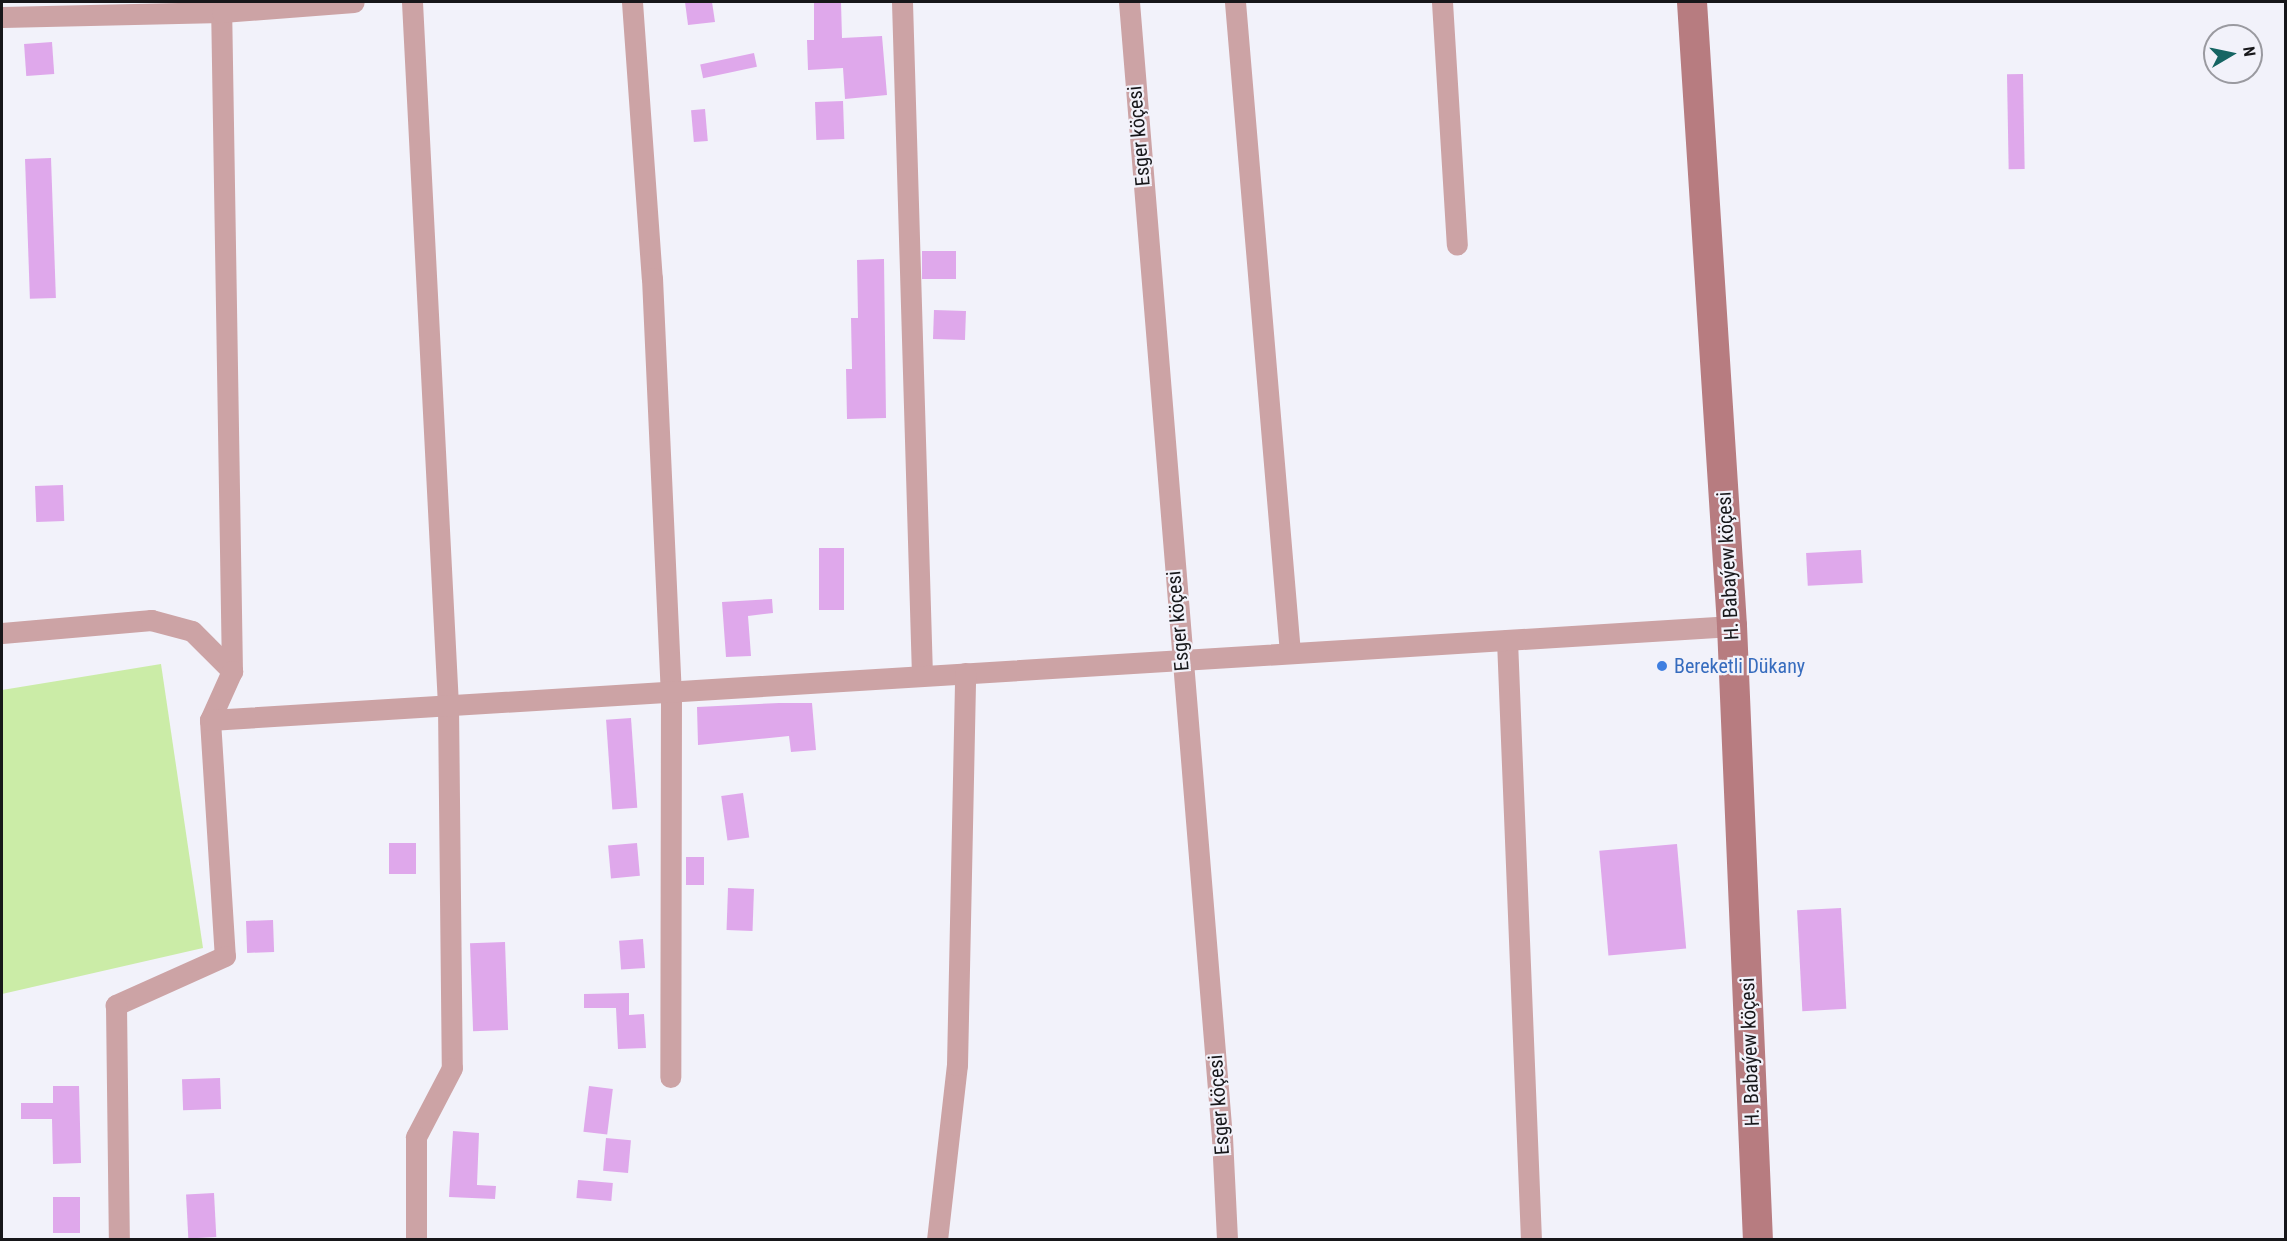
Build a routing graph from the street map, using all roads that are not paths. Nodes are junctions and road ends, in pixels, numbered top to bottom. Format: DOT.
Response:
graph roads {
  1 [pos="354,2"];
  2 [pos="412,2"];
  3 [pos="632,2"];
  4 [pos="902,2"];
  5 [pos="1129,2"];
  6 [pos="1235,2"];
  7 [pos="1442,2"];
  8 [pos="1692,2"];
  9 [pos="222,7"];
  10 [pos="2,17"];
  11 [pos="1457,245"];
  12 [pos="1732,626"];
  13 [pos="2,633"];
  14 [pos="1507,640"];
  15 [pos="1290,653"];
  16 [pos="1181,660"];
  17 [pos="232,671"];
  18 [pos="965,673"];
  19 [pos="922,676"];
  20 [pos="671,691"];
  21 [pos="448,705"];
  22 [pos="210,720"];
  23 [pos="670,1077"];
  24 [pos="119,1239"];
  25 [pos="416,1239"];
  26 [pos="937,1239"];
  27 [pos="1227,1239"];
  28 [pos="1531,1239"];
  29 [pos="1758,1239"];
  1 -- 9 [label="street"];
  2 -- 21 [label="street"];
  3 -- 20 [label="street"];
  4 -- 19 [label="street"];
  5 -- 16 [label="street, Esger köçesi"];
  6 -- 15 [label="street"];
  7 -- 11 [label="street"];
  8 -- 12 [label="street, H. Babaýew köçesi"];
  9 -- 10 [label="street"];
  9 -- 17 [label="street"];
  12 -- 14 [label="street"];
  12 -- 29 [label="street, H. Babaýew köçesi"];
  13 -- 17 [label="street"];
  14 -- 15 [label="street"];
  14 -- 28 [label="street"];
  15 -- 16 [label="street"];
  16 -- 18 [label="street"];
  16 -- 27 [label="street, Esger köçesi"];
  17 -- 22 [label="street"];
  18 -- 19 [label="street"];
  18 -- 26 [label="street"];
  19 -- 20 [label="street"];
  20 -- 21 [label="street"];
  20 -- 23 [label="street"];
  21 -- 22 [label="street"];
  21 -- 25 [label="street"];
  22 -- 24 [label="street"];
}
